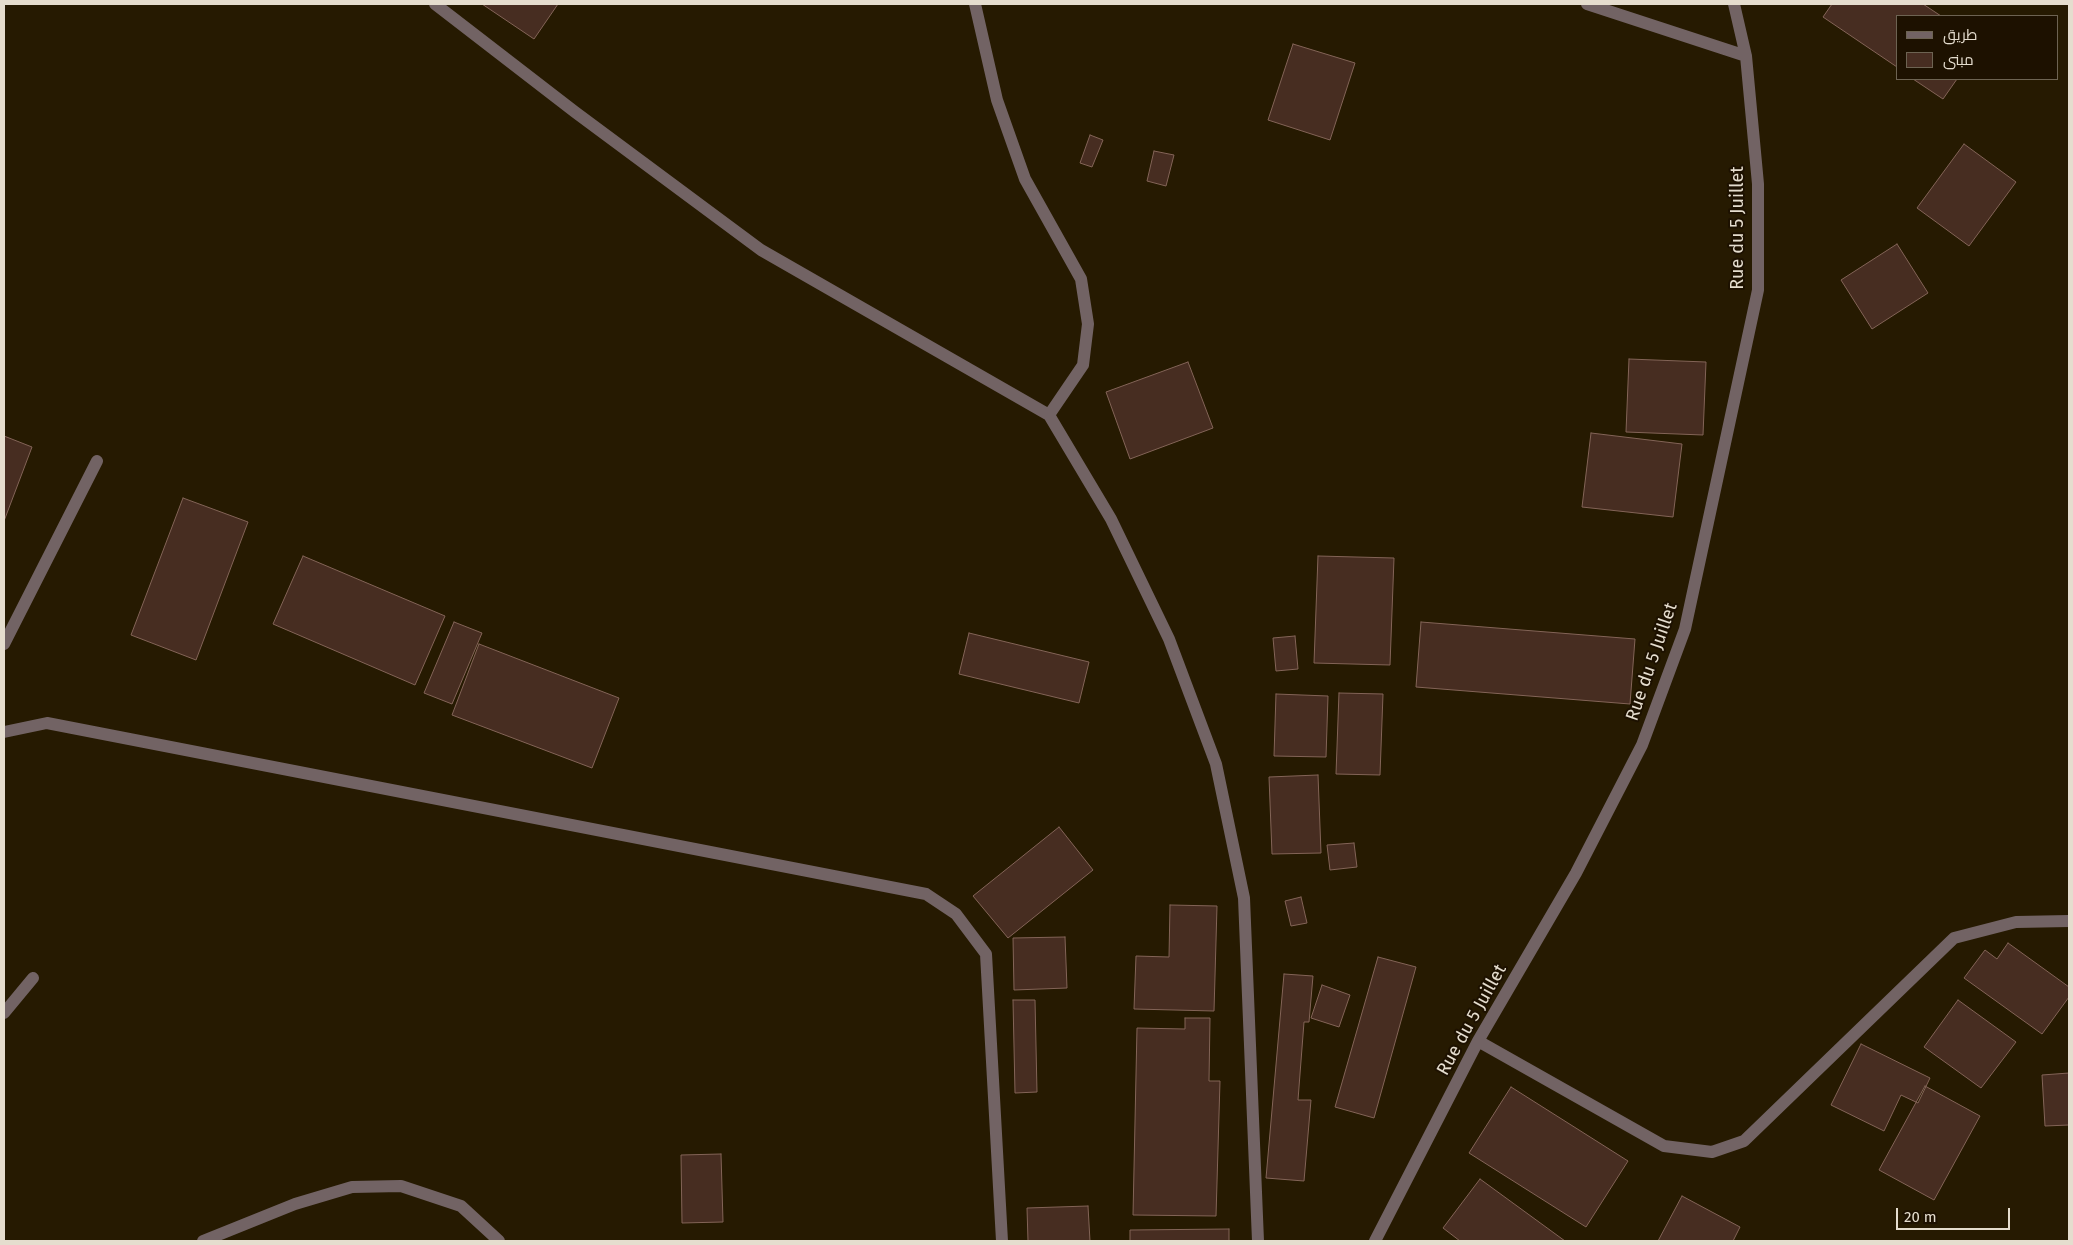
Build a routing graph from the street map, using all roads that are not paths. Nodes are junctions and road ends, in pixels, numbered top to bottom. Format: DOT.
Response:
graph roads {
  1 [pos="435,4"];
  2 [pos="975,4"];
  3 [pos="1587,4"];
  4 [pos="1734,4"];
  5 [pos="1746,56"];
  6 [pos="1049,415"];
  7 [pos="97,461"];
  8 [pos="4,644"];
  9 [pos="4,732"];
  10 [pos="2069,921"];
  11 [pos="33,978"];
  12 [pos="4,1013"];
  13 [pos="1478,1041"];
  14 [pos="203,1241"];
  15 [pos="499,1241"];
  16 [pos="1002,1241"];
  17 [pos="1258,1241"];
  18 [pos="1375,1241"];
  1 -- 6 [label="street"];
  2 -- 6 [label="street"];
  3 -- 5 [label="street"];
  4 -- 5 [label="street, Rue du 5 Juillet"];
  5 -- 13 [label="street, Rue du 5 Juillet"];
  6 -- 17 [label="street"];
  7 -- 8 [label="street"];
  9 -- 16 [label="street"];
  10 -- 13 [label="street"];
  11 -- 12 [label="street"];
  13 -- 18 [label="street, Rue du 5 Juillet"];
  14 -- 15 [label="street"];
}
